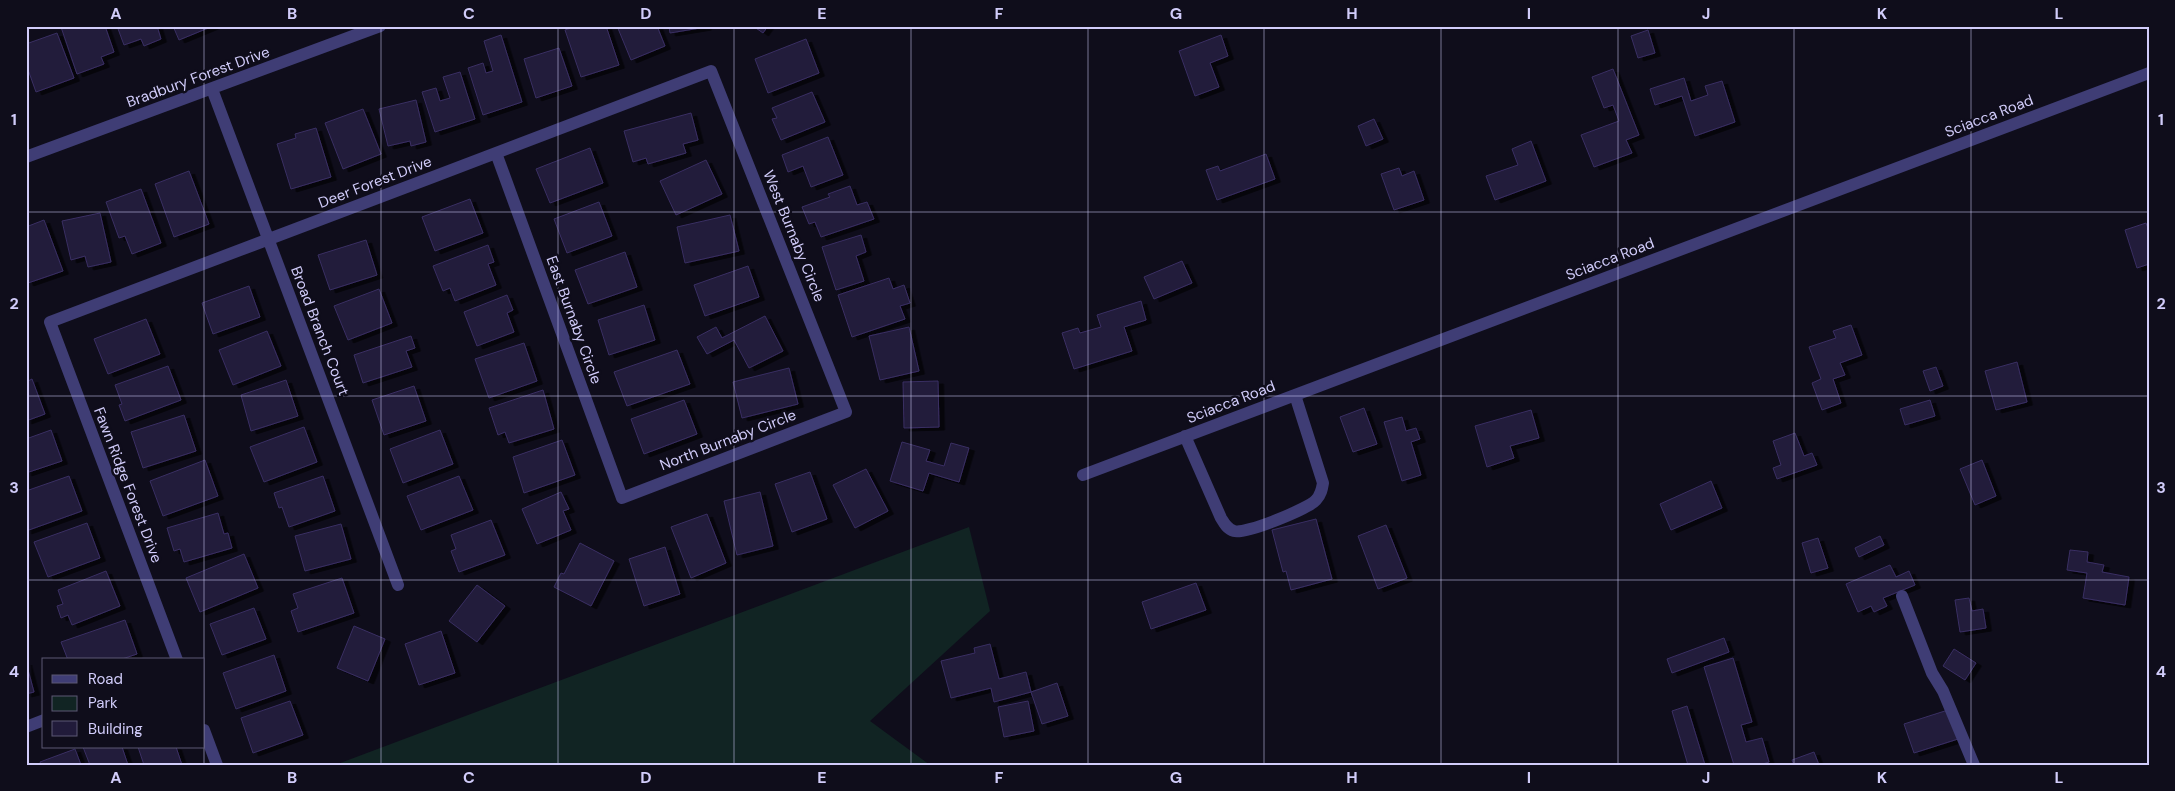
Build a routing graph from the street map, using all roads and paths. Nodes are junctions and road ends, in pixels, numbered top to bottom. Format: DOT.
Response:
graph roads {
  1 [pos="380,26"];
  2 [pos="711,72"];
  3 [pos="2149,73"];
  4 [pos="212,89"];
  5 [pos="496,153"];
  6 [pos="26,157"];
  7 [pos="268,240"];
  8 [pos="50,322"];
  9 [pos="1295,395"];
  10 [pos="846,412"];
  11 [pos="1185,436"];
  12 [pos="1082,475"];
  13 [pos="622,498"];
  14 [pos="398,585"];
  15 [pos="1902,596"];
  16 [pos="176,658"];
  17 [pos="42,721"];
  18 [pos="26,727"];
  19 [pos="205,733"];
  20 [pos="217,765"];
  21 [pos="1974,765"];
  1 -- 4 [label="street, Bradbury Forest Drive"];
  2 -- 5 [label="street, Deer Forest Drive"];
  2 -- 10 [label="street, West Burnaby Circle"];
  3 -- 9 [label="street, Sciacca Road"];
  4 -- 6 [label="street, Bradbury Forest Drive"];
  4 -- 7 [label="street, Broad Branch Court"];
  5 -- 7 [label="street, Deer Forest Drive"];
  5 -- 13 [label="street, East Burnaby Circle"];
  7 -- 8 [label="street, Deer Forest Drive"];
  7 -- 14 [label="street, Broad Branch Court"];
  8 -- 16 [label="street, Fawn Ridge Forest Drive"];
  9 -- 11 [label="street, Sciacca Road"];
  9 -- 11 [label="street"];
  10 -- 13 [label="street, North Burnaby Circle"];
  11 -- 12 [label="street, Sciacca Road"];
  15 -- 21 [label="street"];
  17 -- 18 [label="street"];
  19 -- 20 [label="street"];
}
